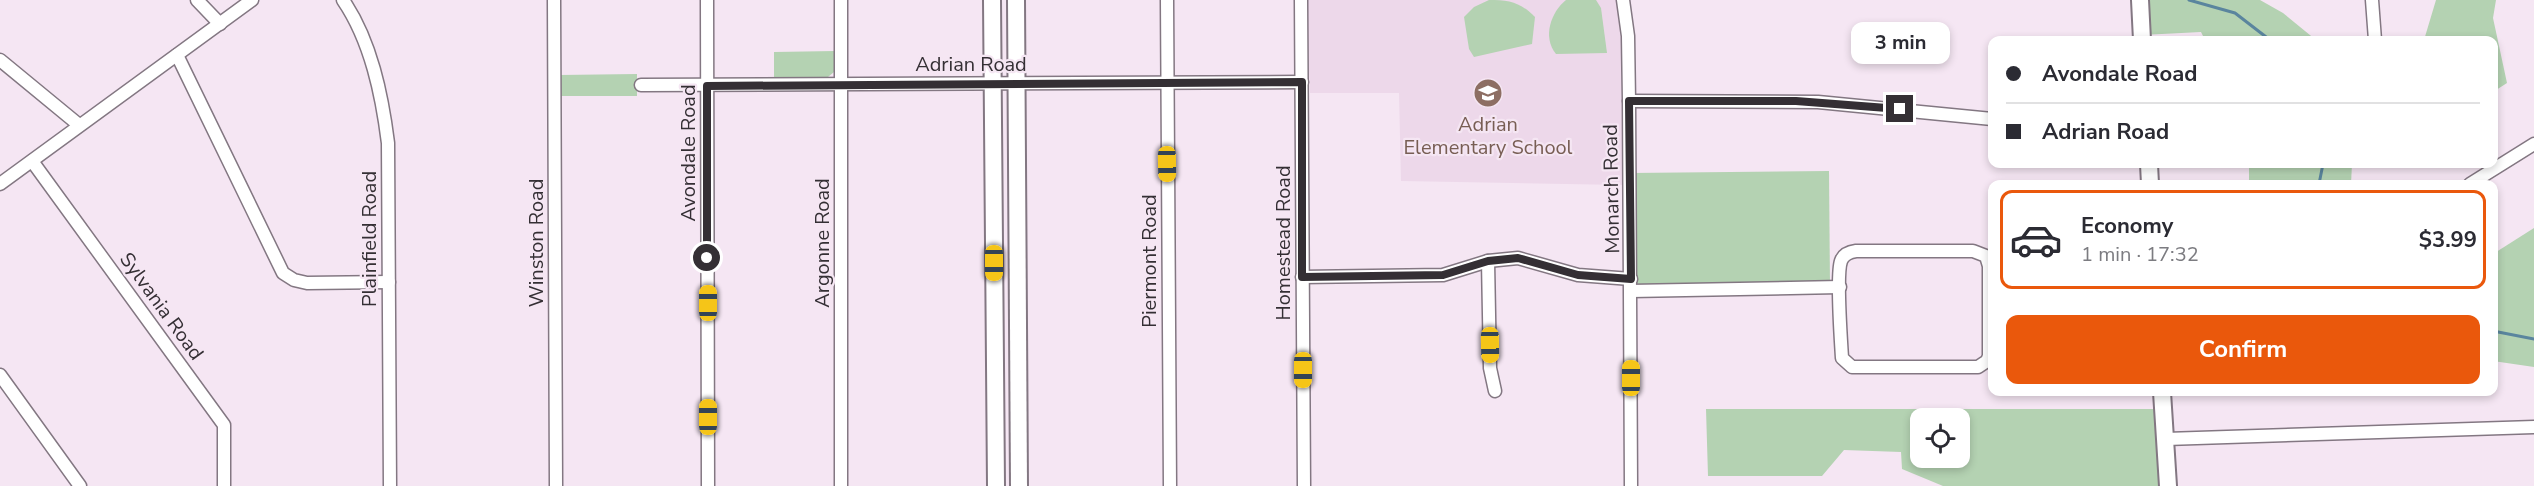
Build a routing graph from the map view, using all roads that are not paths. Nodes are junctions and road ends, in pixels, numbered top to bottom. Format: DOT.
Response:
graph roads {
  1 [pos="196,0"];
  2 [pos="252,0"];
  3 [pos="343,0"];
  4 [pos="554,0"];
  5 [pos="707,0"];
  6 [pos="841,0"];
  7 [pos="992,0"];
  8 [pos="1016,0"];
  9 [pos="1167,0"];
  10 [pos="1301,0"];
  11 [pos="1623,0"];
  12 [pos="2140,0"];
  13 [pos="2372,0"];
  14 [pos="220,24"];
  15 [pos="2142,36"];
  16 [pos="2375,36"];
  17 [pos="177,55"];
  18 [pos="0,60"];
  19 [pos="1167,81"];
  20 [pos="1302,82"];
  21 [pos="841,84"];
  22 [pos="993,84"];
  23 [pos="1017,84"];
  24 [pos="641,85"];
  25 [pos="707,86"];
  26 [pos="1629,101"];
  27 [pos="1988,119"];
  28 [pos="79,125"];
  29 [pos="2534,144"];
  30 [pos="32,161"];
  31 [pos="2498,166"];
  32 [pos="2496,168"];
  33 [pos="2476,180"];
  34 [pos="0,184"];
  35 [pos="1988,260"];
  36 [pos="1488,261"];
  37 [pos="1302,277"];
  38 [pos="388,282"];
  39 [pos="1631,285"];
  40 [pos="1840,287"];
  41 [pos="1988,358"];
  42 [pos="0,375"];
  43 [pos="1495,391"];
  44 [pos="2162,396"];
  45 [pos="2534,427"];
  46 [pos="2166,439"];
  47 [pos="80,486"];
  48 [pos="224,486"];
  49 [pos="390,486"];
  50 [pos="556,486"];
  51 [pos="708,486"];
  52 [pos="841,486"];
  53 [pos="996,486"];
  54 [pos="1019,486"];
  55 [pos="1170,486"];
  56 [pos="1304,486"];
  57 [pos="1631,486"];
  58 [pos="2168,486"];
  1 -- 14 [label="street"];
  2 -- 14 [label="street"];
  3 -- 38 [label="street, Plainfield Road"];
  4 -- 50 [label="street, Winston Road"];
  5 -- 25 [label="street, Avondale Road"];
  6 -- 21 [label="street, Argonne Road"];
  7 -- 22 [label="street"];
  8 -- 23 [label="street"];
  9 -- 19 [label="street, Piermont Road"];
  10 -- 20 [label="street, Homestead Road"];
  11 -- 26 [label="street, Monarch Road"];
  12 -- 15 [label="street"];
  13 -- 16 [label="street"];
  14 -- 17 [label="street"];
  17 -- 28 [label="street"];
  17 -- 38 [label="street"];
  18 -- 28 [label="street"];
  19 -- 20 [label="street, Adrian Road"];
  19 -- 23 [label="street, Adrian Road"];
  19 -- 55 [label="street, Piermont Road"];
  20 -- 37 [label="street, Homestead Road"];
  21 -- 22 [label="street, Adrian Road"];
  21 -- 25 [label="street, Adrian Road"];
  21 -- 52 [label="street, Argonne Road"];
  22 -- 23 [label="street, Adrian Road"];
  22 -- 53 [label="street"];
  23 -- 54 [label="street"];
  24 -- 25 [label="street, Adrian Road"];
  25 -- 51 [label="street, Avondale Road"];
  26 -- 27 [label="street"];
  26 -- 39 [label="street, Monarch Road"];
  28 -- 30 [label="street"];
  29 -- 31 [label="street"];
  30 -- 34 [label="street"];
  30 -- 48 [label="street, Sylvania Road"];
  32 -- 33 [label="street"];
  35 -- 40 [label="street"];
  36 -- 37 [label="street"];
  36 -- 39 [label="street"];
  36 -- 43 [label="street"];
  37 -- 56 [label="street, Homestead Road"];
  38 -- 49 [label="street, Plainfield Road"];
  39 -- 40 [label="street"];
  39 -- 57 [label="street, Monarch Road"];
  40 -- 41 [label="street"];
  42 -- 47 [label="street"];
  44 -- 46 [label="street"];
  45 -- 46 [label="street"];
  46 -- 58 [label="street"];
}
